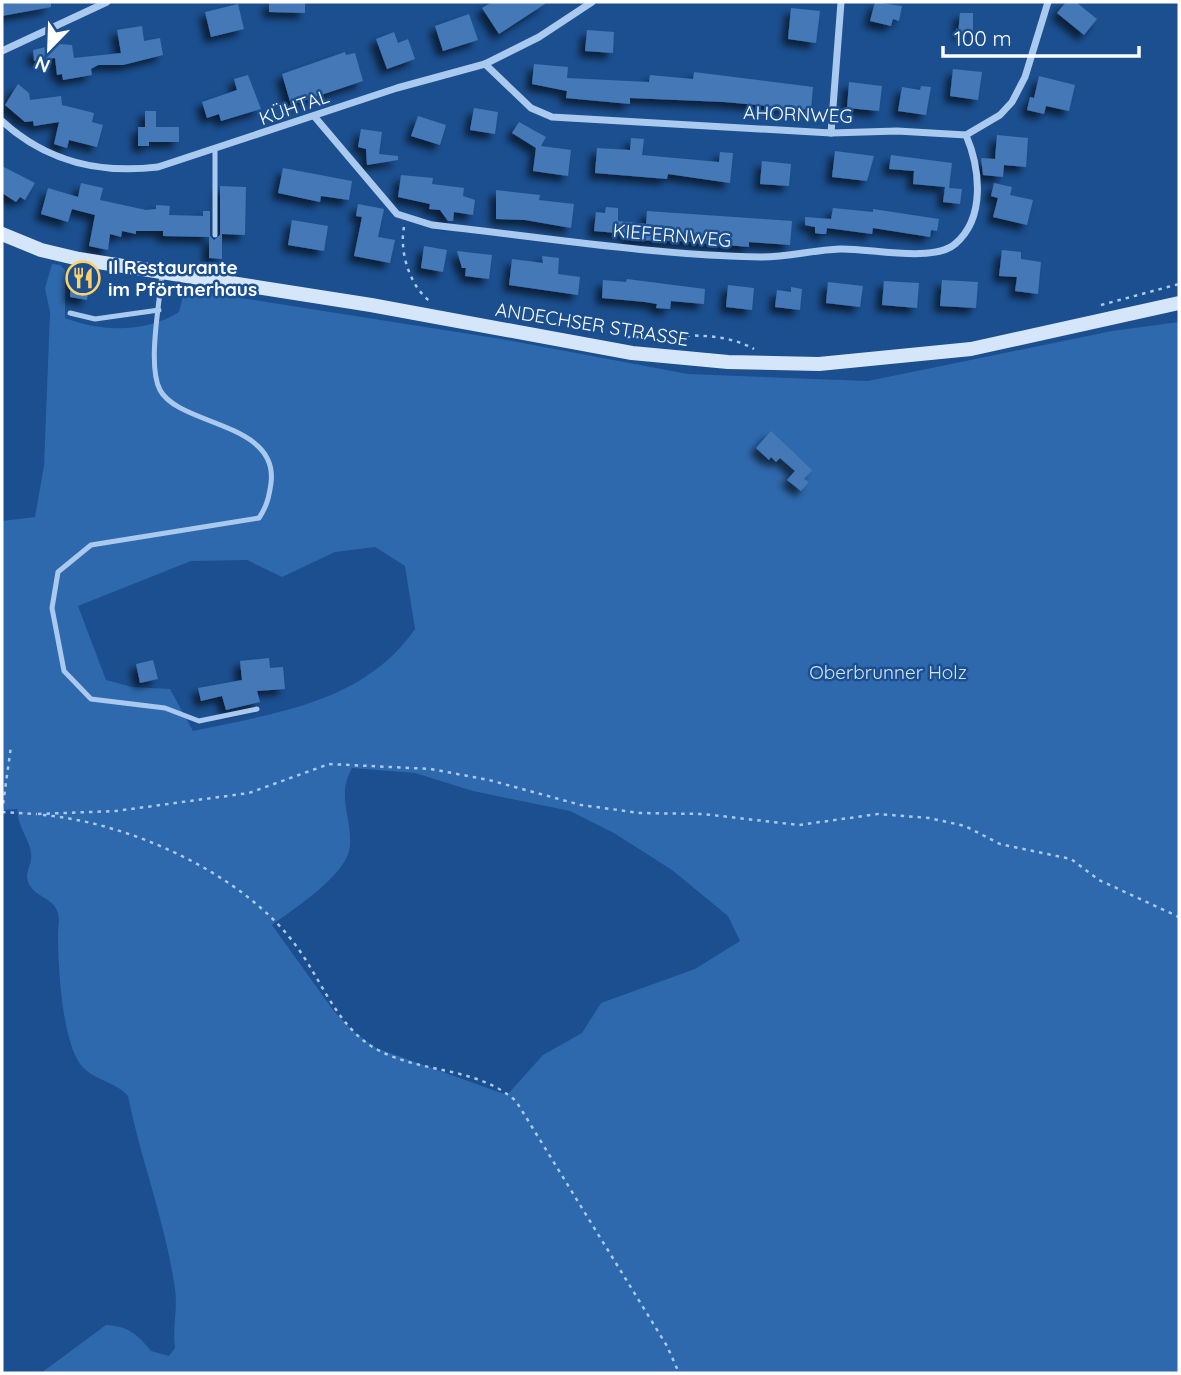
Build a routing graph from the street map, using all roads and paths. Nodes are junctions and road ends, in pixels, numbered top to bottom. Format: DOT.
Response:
graph roads {
  1 [pos="107,2"];
  2 [pos="592,2"];
  3 [pos="841,2"];
  4 [pos="1048,2"];
  5 [pos="2,51"];
  6 [pos="485,64"];
  7 [pos="314,117"];
  8 [pos="2,121"];
  9 [pos="831,133"];
  10 [pos="966,135"];
  11 [pos="215,148"];
  12 [pos="408,220"];
  13 [pos="2,234"];
  14 [pos="215,236"];
  15 [pos="162,273"];
  16 [pos="1179,284"];
  17 [pos="1179,303"];
  18 [pos="443,305"];
  19 [pos="1090,309"];
  20 [pos="159,310"];
  21 [pos="69,313"];
  22 [pos="624,337"];
  23 [pos="760,352"];
  24 [pos="257,709"];
  25 [pos="10,747"];
  26 [pos="2,813"];
  27 [pos="38,814"];
  28 [pos="1179,917"];
  29 [pos="679,1373"];
  1 -- 5 [label="street"];
  2 -- 6 [label="street, KÜHTAL"];
  3 -- 9 [label="street"];
  4 -- 10 [label="street"];
  6 -- 7 [label="street, KÜHTAL"];
  6 -- 9 [label="street, AHORNWEG"];
  7 -- 11 [label="street, KÜHTAL"];
  7 -- 12 [label="street"];
  8 -- 11 [label="street, KÜHTAL"];
  9 -- 10 [label="street, AHORNWEG"];
  10 -- 12 [label="street, KIEFERNWEG"];
  11 -- 14 [label="lane"];
  12 -- 18 [label="path"];
  13 -- 15 [label="street, ANDECHSER STRASSE"];
  15 -- 17 [label="street, ANDECHSER STRASSE"];
  15 -- 20 [label="lane"];
  16 -- 19 [label="path"];
  20 -- 21 [label="lane"];
  20 -- 24 [label="lane"];
  22 -- 23 [label="path"];
  25 -- 26 [label="path"];
  26 -- 27 [label="path"];
  27 -- 28 [label="path"];
  27 -- 29 [label="path"];
}
